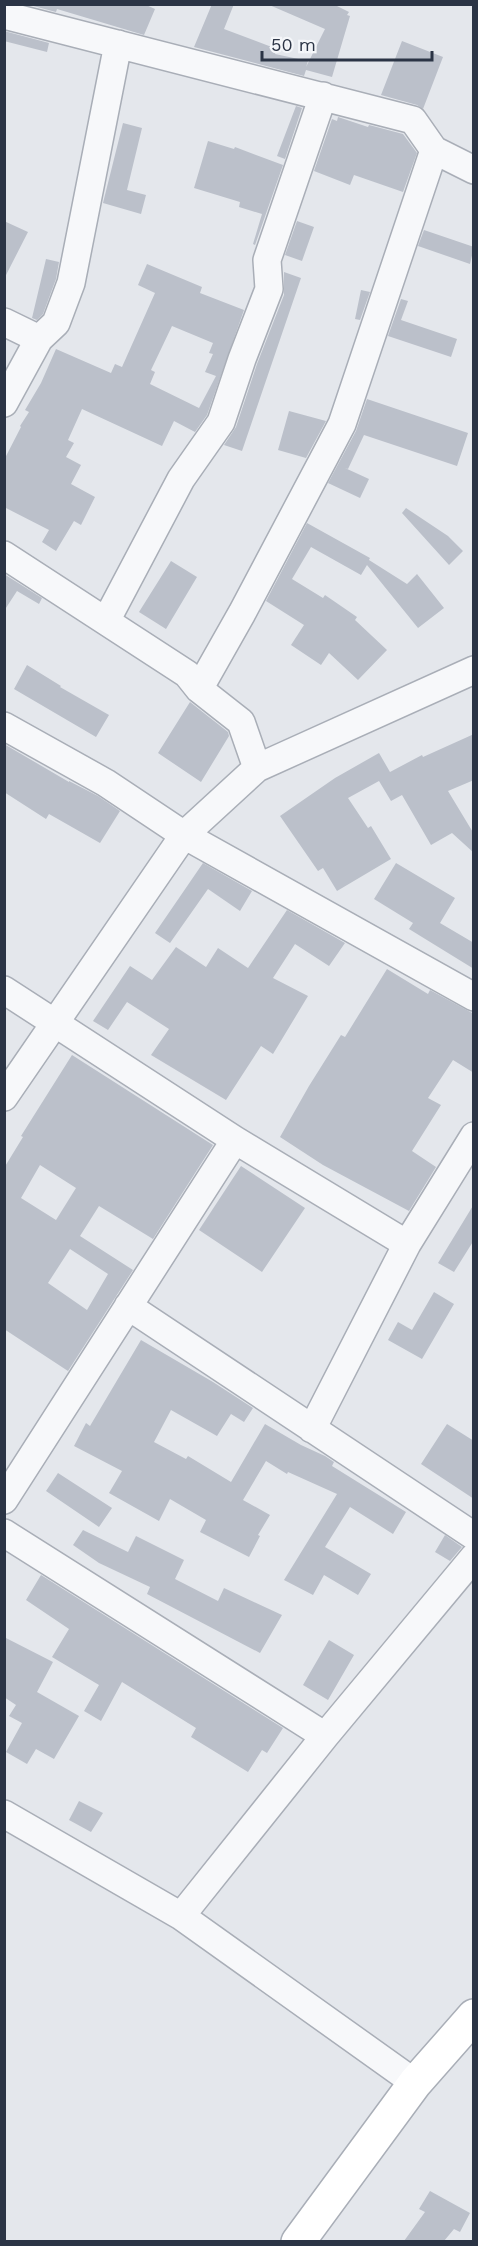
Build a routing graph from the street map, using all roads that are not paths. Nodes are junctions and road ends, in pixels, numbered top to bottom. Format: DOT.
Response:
graph roads {
  1 [pos="4,15"];
  2 [pos="118,44"];
  3 [pos="323,96"];
  4 [pos="434,150"];
  5 [pos="474,170"];
  6 [pos="4,322"];
  7 [pos="39,339"];
  8 [pos="4,403"];
  9 [pos="4,555"];
  10 [pos="106,621"];
  11 [pos="474,670"];
  12 [pos="199,689"];
  13 [pos="4,726"];
  14 [pos="257,768"];
  15 [pos="184,835"];
  16 [pos="4,990"];
  17 [pos="474,997"];
  18 [pos="56,1022"];
  19 [pos="4,1097"];
  20 [pos="474,1136"];
  21 [pos="235,1140"];
  22 [pos="408,1244"];
  23 [pos="128,1306"];
  24 [pos="312,1429"];
  25 [pos="4,1500"];
  26 [pos="4,1533"];
  27 [pos="474,1536"];
  28 [pos="474,1557"];
  29 [pos="324,1736"];
  30 [pos="4,1814"];
  31 [pos="181,1916"];
  32 [pos="474,2016"];
  33 [pos="415,2083"];
  34 [pos="298,2241"];
  1 -- 2 [label="street"];
  2 -- 3 [label="street"];
  2 -- 7 [label="street"];
  3 -- 4 [label="street"];
  3 -- 10 [label="street"];
  4 -- 5 [label="street"];
  4 -- 12 [label="street"];
  6 -- 7 [label="street"];
  7 -- 8 [label="street"];
  9 -- 10 [label="street"];
  10 -- 12 [label="street"];
  11 -- 14 [label="street"];
  12 -- 14 [label="street"];
  13 -- 15 [label="street"];
  14 -- 15 [label="street"];
  15 -- 17 [label="street"];
  15 -- 18 [label="street"];
  16 -- 18 [label="street"];
  18 -- 19 [label="street"];
  18 -- 21 [label="street"];
  20 -- 22 [label="street"];
  21 -- 22 [label="street"];
  21 -- 23 [label="street"];
  22 -- 24 [label="street"];
  23 -- 24 [label="street"];
  23 -- 25 [label="street"];
  24 -- 27 [label="street"];
  26 -- 29 [label="street"];
  28 -- 29 [label="street"];
  29 -- 31 [label="street"];
  30 -- 31 [label="street"];
  31 -- 33 [label="street"];
  32 -- 33 [label="main road"];
  33 -- 34 [label="main road"];
}
